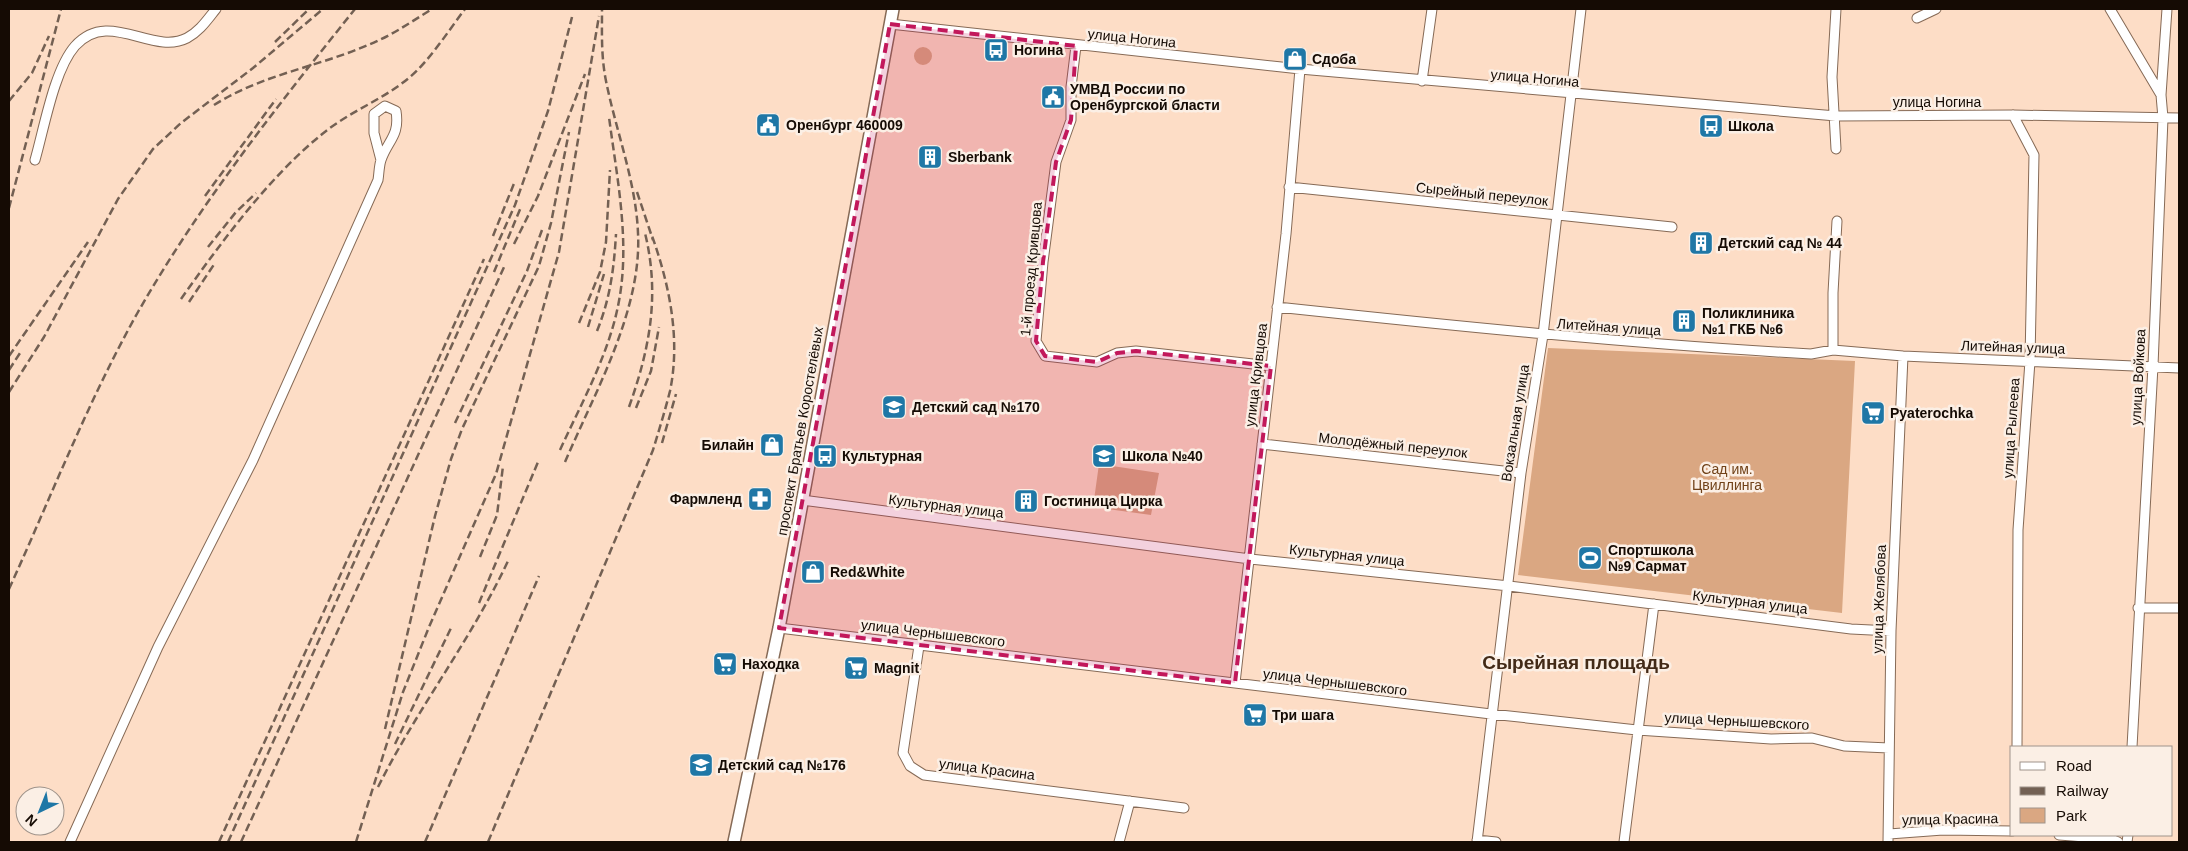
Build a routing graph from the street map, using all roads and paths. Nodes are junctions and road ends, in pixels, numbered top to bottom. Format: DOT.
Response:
graph roads {
  1 [pos="216,9"];
  2 [pos="889,9"];
  3 [pos="894,9"];
  4 [pos="1432,9"];
  5 [pos="1581,9"];
  6 [pos="1836,9"];
  7 [pos="1936,9"];
  8 [pos="2110,9"];
  9 [pos="2167,9"];
  10 [pos="1917,18"];
  11 [pos="890,24"];
  12 [pos="1076,46"];
  13 [pos="1300,70"];
  14 [pos="1422,81"];
  15 [pos="1571,95"];
  16 [pos="2161,95"];
  17 [pos="2014,115"];
  18 [pos="1836,116"];
  19 [pos="2163,118"];
  20 [pos="2179,118"];
  21 [pos="1836,149"];
  22 [pos="35,160"];
  23 [pos="381,160"];
  24 [pos="1289,187"];
  25 [pos="1556,215"];
  26 [pos="1837,221"];
  27 [pos="1672,227"];
  28 [pos="1277,307"];
  29 [pos="1543,336"];
  30 [pos="1833,350"];
  31 [pos="1903,356"];
  32 [pos="2030,361"];
  33 [pos="1271,366"];
  34 [pos="2153,366"];
  35 [pos="2179,368"];
  36 [pos="1262,444"];
  37 [pos="1521,473"];
  38 [pos="802,500"];
  39 [pos="1250,559"];
  40 [pos="1509,586"];
  41 [pos="1654,604"];
  42 [pos="2138,608"];
  43 [pos="2179,608"];
  44 [pos="779,628"];
  45 [pos="1891,632"];
  46 [pos="919,646"];
  47 [pos="1235,683"];
  48 [pos="1491,714"];
  49 [pos="1637,730"];
  50 [pos="2017,746"];
  51 [pos="2132,746"];
  52 [pos="1889,748"];
  53 [pos="1130,801"];
  54 [pos="1184,808"];
  55 [pos="2010,831"];
  56 [pos="2072,836"];
  57 [pos="1888,838"];
  58 [pos="1477,841"];
  59 [pos="70,842"];
  60 [pos="734,842"];
  61 [pos="1119,842"];
  62 [pos="1496,842"];
  63 [pos="1624,842"];
  64 [pos="2118,842"];
  1 -- 22 [label="street"];
  2 -- 11 [label="main road, проспект Братьев Коростелёвых"];
  3 -- 11 [label="main road, проспект Братьев Коростелёвых"];
  4 -- 14 [label="street"];
  5 -- 15 [label="street, Вокзальная улица"];
  6 -- 18 [label="street"];
  7 -- 10 [label="street"];
  8 -- 16 [label="street"];
  9 -- 16 [label="street, улица Войкова"];
  11 -- 12 [label="street, улица Ногина"];
  11 -- 38 [label="main road, проспект Братьев Коростелёвых"];
  12 -- 13 [label="street, улица Ногина"];
  12 -- 33 [label="street, 1-й проезд Кривцова"];
  13 -- 14 [label="street, улица Ногина"];
  13 -- 24 [label="street, улица Кривцова"];
  14 -- 15 [label="street, улица Ногина"];
  15 -- 18 [label="street, улица Ногина"];
  15 -- 25 [label="street, Вокзальная улица"];
  16 -- 19 [label="street, улица Войкова"];
  17 -- 18 [label="street, улица Ногина"];
  17 -- 19 [label="street, улица Ногина"];
  17 -- 32 [label="street, улица Рылеева"];
  18 -- 21 [label="street"];
  19 -- 20 [label="street, улица Ногина"];
  19 -- 34 [label="street, улица Войкова"];
  23 -- 23 [label="street"];
  23 -- 59 [label="street"];
  24 -- 25 [label="street, Сырейный переулок"];
  24 -- 28 [label="street, улица Кривцова"];
  25 -- 27 [label="street, Сырейный переулок"];
  25 -- 29 [label="street, Вокзальная улица"];
  26 -- 30 [label="street"];
  28 -- 29 [label="street, Литейная улица"];
  28 -- 33 [label="street, улица Кривцова"];
  29 -- 30 [label="street, Литейная улица"];
  29 -- 37 [label="street, Вокзальная улица"];
  30 -- 31 [label="street, Литейная улица"];
  31 -- 32 [label="street, Литейная улица"];
  31 -- 45 [label="street, улица Желябова"];
  32 -- 34 [label="street, Литейная улица"];
  32 -- 50 [label="street, улица Рылеева"];
  33 -- 36 [label="street, улица Кривцова"];
  34 -- 35 [label="street, Литейная улица"];
  34 -- 42 [label="street, улица Войкова"];
  36 -- 37 [label="street, Молодёжный переулок"];
  36 -- 39 [label="street, улица Кривцова"];
  37 -- 40 [label="street, Вокзальная улица"];
  38 -- 39 [label="street, Культурная улица"];
  38 -- 44 [label="main road, проспект Братьев Коростелёвых"];
  39 -- 40 [label="street, Культурная улица"];
  39 -- 47 [label="street, улица Кривцова"];
  40 -- 41 [label="street, Культурная улица"];
  40 -- 48 [label="street, Вокзальная улица"];
  41 -- 45 [label="street, Культурная улица"];
  41 -- 49 [label="street"];
  42 -- 43 [label="street"];
  42 -- 51 [label="street, улица Войкова"];
  44 -- 46 [label="street, улица Чернышевского"];
  44 -- 60 [label="main road, проспект Братьев Коростелёвых"];
  45 -- 52 [label="street, улица Желябова"];
  46 -- 47 [label="street, улица Чернышевского"];
  46 -- 53 [label="street, улица Красина"];
  47 -- 48 [label="street, улица Чернышевского"];
  48 -- 49 [label="street, улица Чернышевского"];
  48 -- 58 [label="street, Вокзальная улица"];
  49 -- 52 [label="street, улица Чернышевского"];
  49 -- 63 [label="street"];
  52 -- 57 [label="street, улица Желябова"];
  53 -- 54 [label="street, улица Красина"];
  53 -- 61 [label="street"];
  55 -- 57 [label="street, улица Красина"];
  56 -- 64 [label="street"];
  58 -- 62 [label="street"];
}
